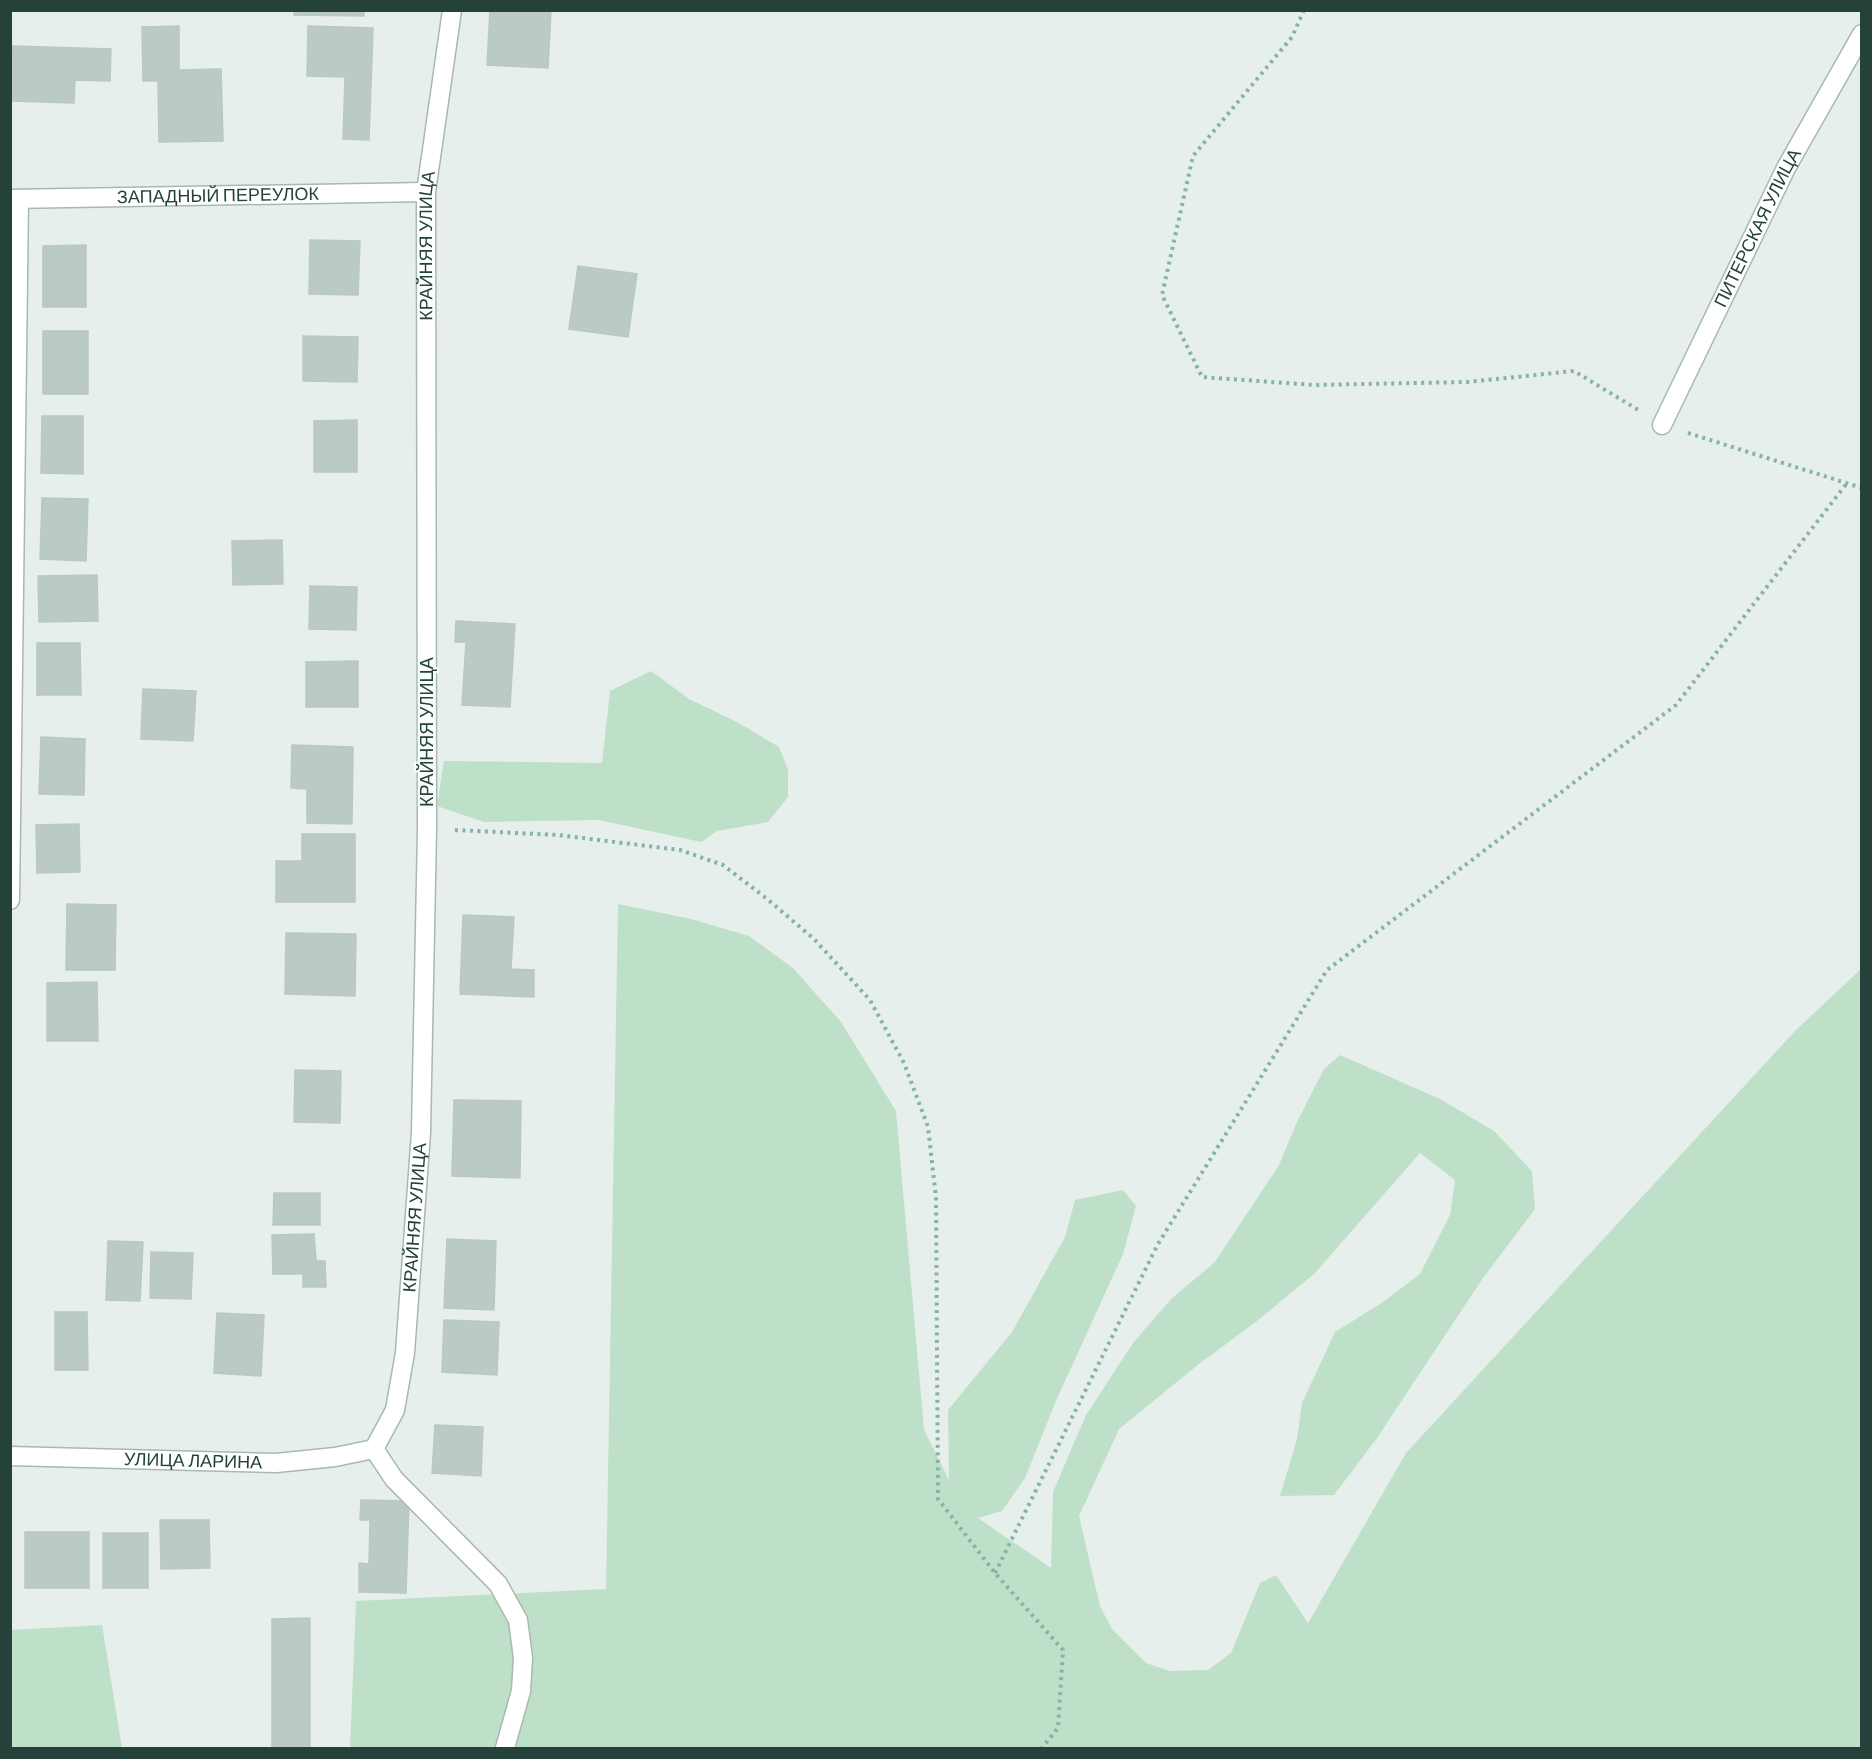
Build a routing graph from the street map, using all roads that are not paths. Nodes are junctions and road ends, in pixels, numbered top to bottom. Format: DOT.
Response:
graph roads {
  1 [pos="452,10"];
  2 [pos="1862,34"];
  3 [pos="426,192"];
  4 [pos="15,199"];
  5 [pos="1662,425"];
  6 [pos="10,900"];
  7 [pos="374,1449"];
  8 [pos="10,1456"];
  9 [pos="505,1749"];
  1 -- 3 [label="street, КРАЙНЯЯ УЛИЦА"];
  2 -- 5 [label="street, ПИТЕРСКАЯ УЛИЦА"];
  3 -- 4 [label="street, ЗАПАДНЫЙ ПЕРЕУЛОК"];
  3 -- 7 [label="street, КРАЙНЯЯ УЛИЦА"];
  4 -- 6 [label="street"];
  7 -- 8 [label="street, УЛИЦА ЛАРИНА"];
  7 -- 9 [label="street"];
}
